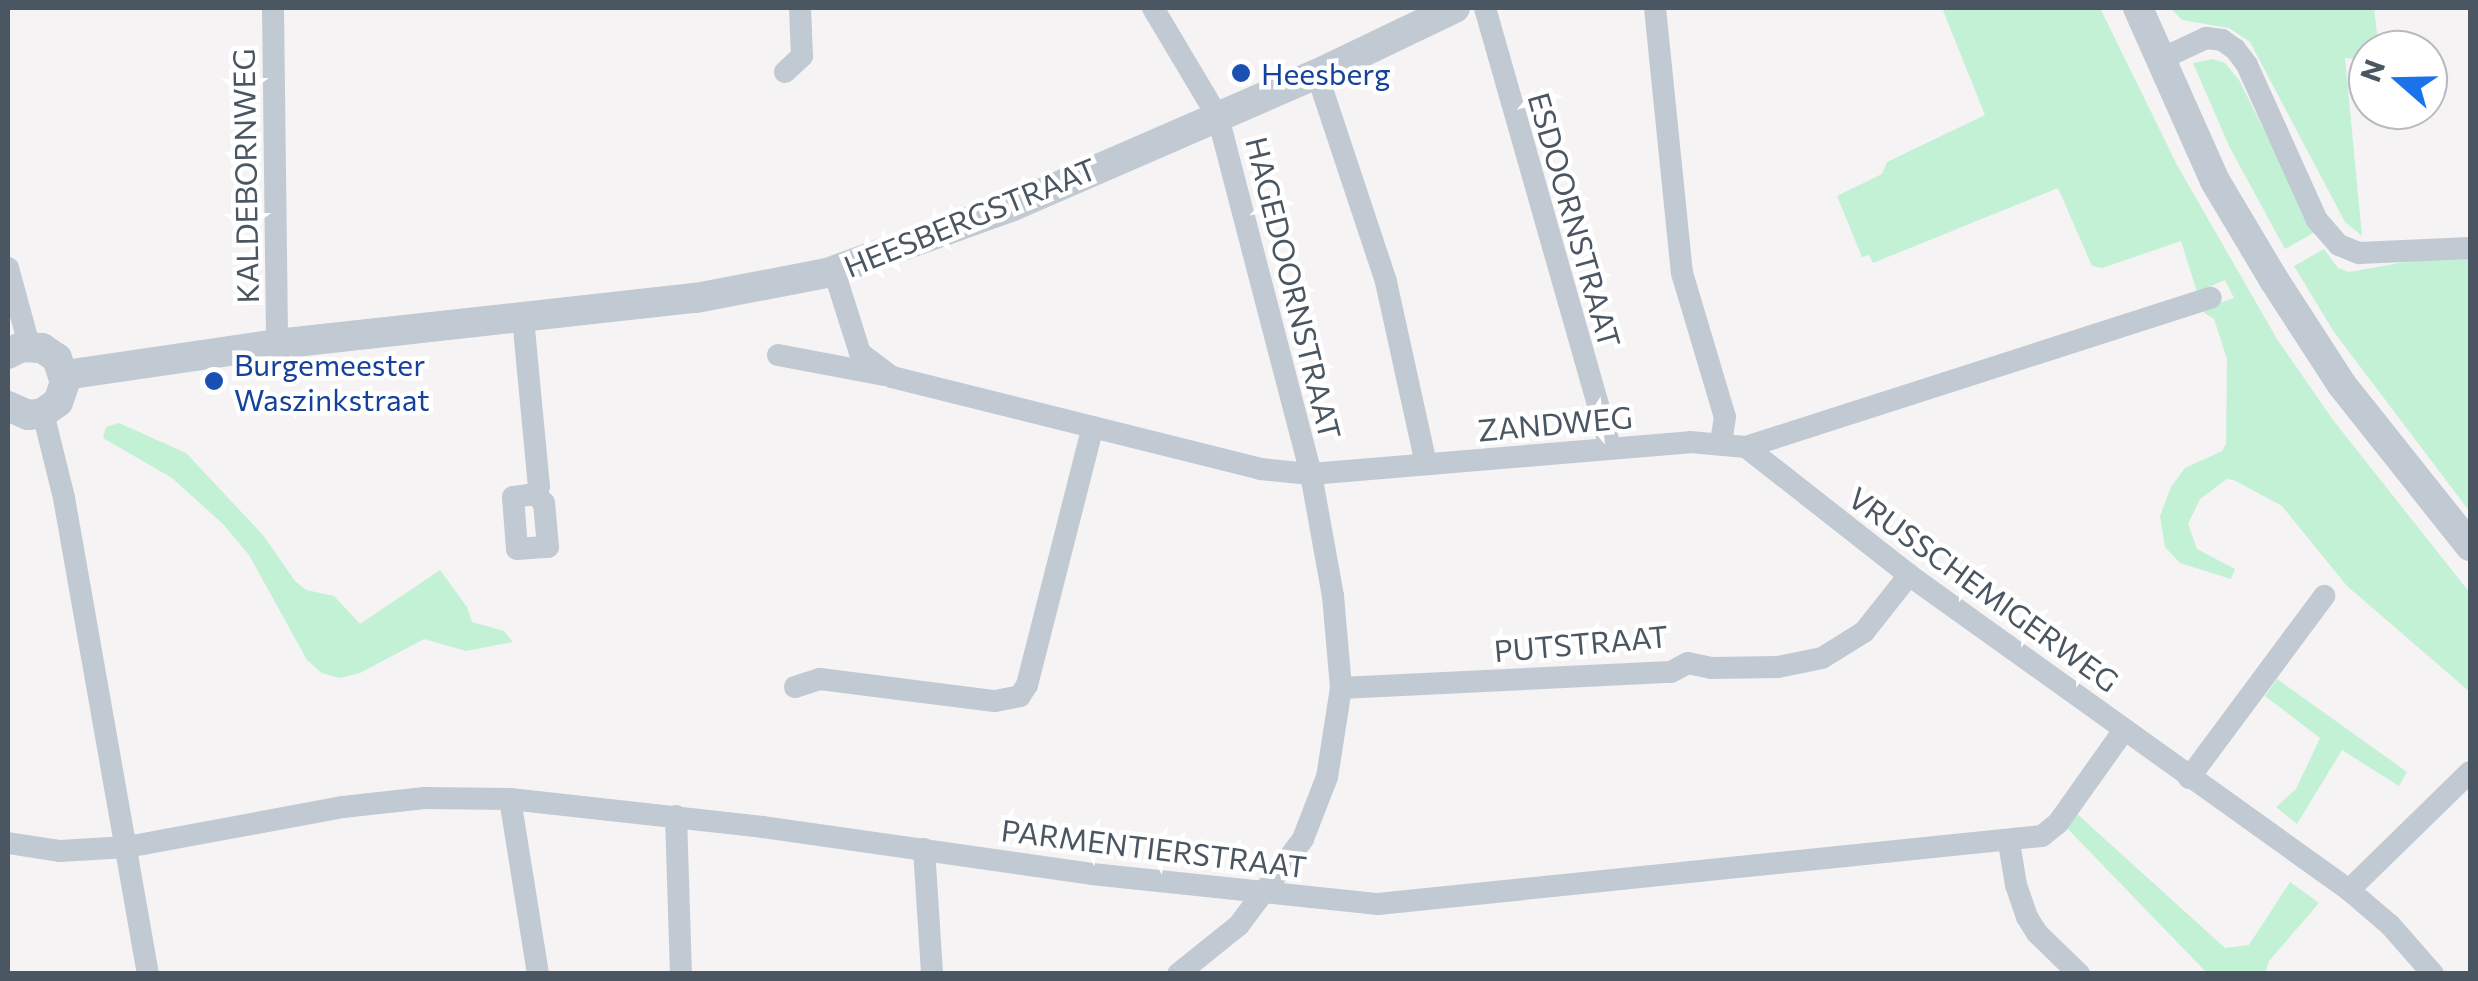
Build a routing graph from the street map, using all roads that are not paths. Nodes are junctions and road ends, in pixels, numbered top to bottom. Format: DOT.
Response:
graph roads {
  1 [pos="274,8"];
  2 [pos="800,8"];
  3 [pos="1153,8"];
  4 [pos="1454,8"];
  5 [pos="1485,8"];
  6 [pos="1654,8"];
  7 [pos="2138,8"];
  8 [pos="2158,60"];
  9 [pos="786,72"];
  10 [pos="1317,74"];
  11 [pos="1218,117"];
  12 [pos="2470,248"];
  13 [pos="8,268"];
  14 [pos="834,271"];
  15 [pos="2210,298"];
  16 [pos="523,318"];
  17 [pos="277,344"];
  18 [pos="18,350"];
  19 [pos="778,355"];
  20 [pos="64,375"];
  21 [pos="892,377"];
  22 [pos="8,406"];
  23 [pos="43,413"];
  24 [pos="1093,427"];
  25 [pos="1722,443"];
  26 [pos="1746,447"];
  27 [pos="1610,448"];
  28 [pos="1426,464"];
  29 [pos="1310,474"];
  30 [pos="535,494"];
  31 [pos="2470,546"];
  32 [pos="1909,575"];
  33 [pos="2324,596"];
  34 [pos="795,687"];
  35 [pos="1340,688"];
  36 [pos="2124,730"];
  37 [pos="2470,772"];
  38 [pos="2189,778"];
  39 [pos="510,798"];
  40 [pos="676,816"];
  41 [pos="2010,842"];
  42 [pos="8,843"];
  43 [pos="126,847"];
  44 [pos="924,849"];
  45 [pos="2348,890"];
  46 [pos="1264,895"];
  47 [pos="148,974"];
  48 [pos="538,974"];
  49 [pos="682,974"];
  50 [pos="932,974"];
  51 [pos="1178,974"];
  52 [pos="2079,974"];
  53 [pos="2433,974"];
  1 -- 17 [label="street, KALDEBORNWEG"];
  2 -- 9 [label="street"];
  3 -- 11 [label="street, HAGEDOORNSTRAAT"];
  4 -- 10 [label="street, HEESBERGSTRAAT"];
  5 -- 27 [label="street, ESDOORNSTRAAT"];
  6 -- 25 [label="street"];
  7 -- 8 [label="street"];
  8 -- 12 [label="street"];
  8 -- 31 [label="street"];
  10 -- 11 [label="street, HEESBERGSTRAAT"];
  10 -- 28 [label="street"];
  11 -- 14 [label="street, HEESBERGSTRAAT"];
  11 -- 29 [label="street, HAGEDOORNSTRAAT"];
  13 -- 18 [label="street"];
  14 -- 16 [label="street, HEESBERGSTRAAT"];
  14 -- 21 [label="street, ZANDWEG"];
  15 -- 26 [label="street, ZANDWEG"];
  16 -- 17 [label="street, HEESBERGSTRAAT"];
  16 -- 30 [label="street"];
  17 -- 20 [label="street, HEESBERGSTRAAT"];
  18 -- 20 [label="street"];
  19 -- 21 [label="street, ZANDWEG"];
  20 -- 23 [label="street"];
  21 -- 24 [label="street, ZANDWEG"];
  22 -- 23 [label="street"];
  23 -- 43 [label="street"];
  24 -- 29 [label="street, ZANDWEG"];
  24 -- 34 [label="street"];
  25 -- 26 [label="street, ZANDWEG"];
  25 -- 27 [label="street, ZANDWEG"];
  26 -- 32 [label="street, VRUSSCHEMIGERWEG"];
  27 -- 28 [label="street, ZANDWEG"];
  28 -- 29 [label="street, ZANDWEG"];
  29 -- 35 [label="street, HAGEDOORNSTRAAT"];
  32 -- 35 [label="street, PUTSTRAAT"];
  32 -- 36 [label="street, VRUSSCHEMIGERWEG"];
  33 -- 38 [label="street"];
  35 -- 46 [label="street, HAGEDOORNSTRAAT"];
  36 -- 38 [label="street, VRUSSCHEMIGERWEG"];
  36 -- 41 [label="street, PARMENTIERSTRAAT"];
  37 -- 45 [label="street"];
  38 -- 45 [label="street, VRUSSCHEMIGERWEG"];
  39 -- 40 [label="street, PARMENTIERSTRAAT"];
  39 -- 43 [label="street, PARMENTIERSTRAAT"];
  39 -- 48 [label="street"];
  40 -- 44 [label="street, PARMENTIERSTRAAT"];
  40 -- 49 [label="street"];
  41 -- 46 [label="street, PARMENTIERSTRAAT"];
  41 -- 52 [label="street"];
  42 -- 43 [label="street, PARMENTIERSTRAAT"];
  43 -- 47 [label="street"];
  44 -- 46 [label="street, PARMENTIERSTRAAT"];
  44 -- 50 [label="street"];
  45 -- 53 [label="street, VRUSSCHEMIGERWEG"];
  46 -- 51 [label="street, HAGEDOORNSTRAAT"];
}
